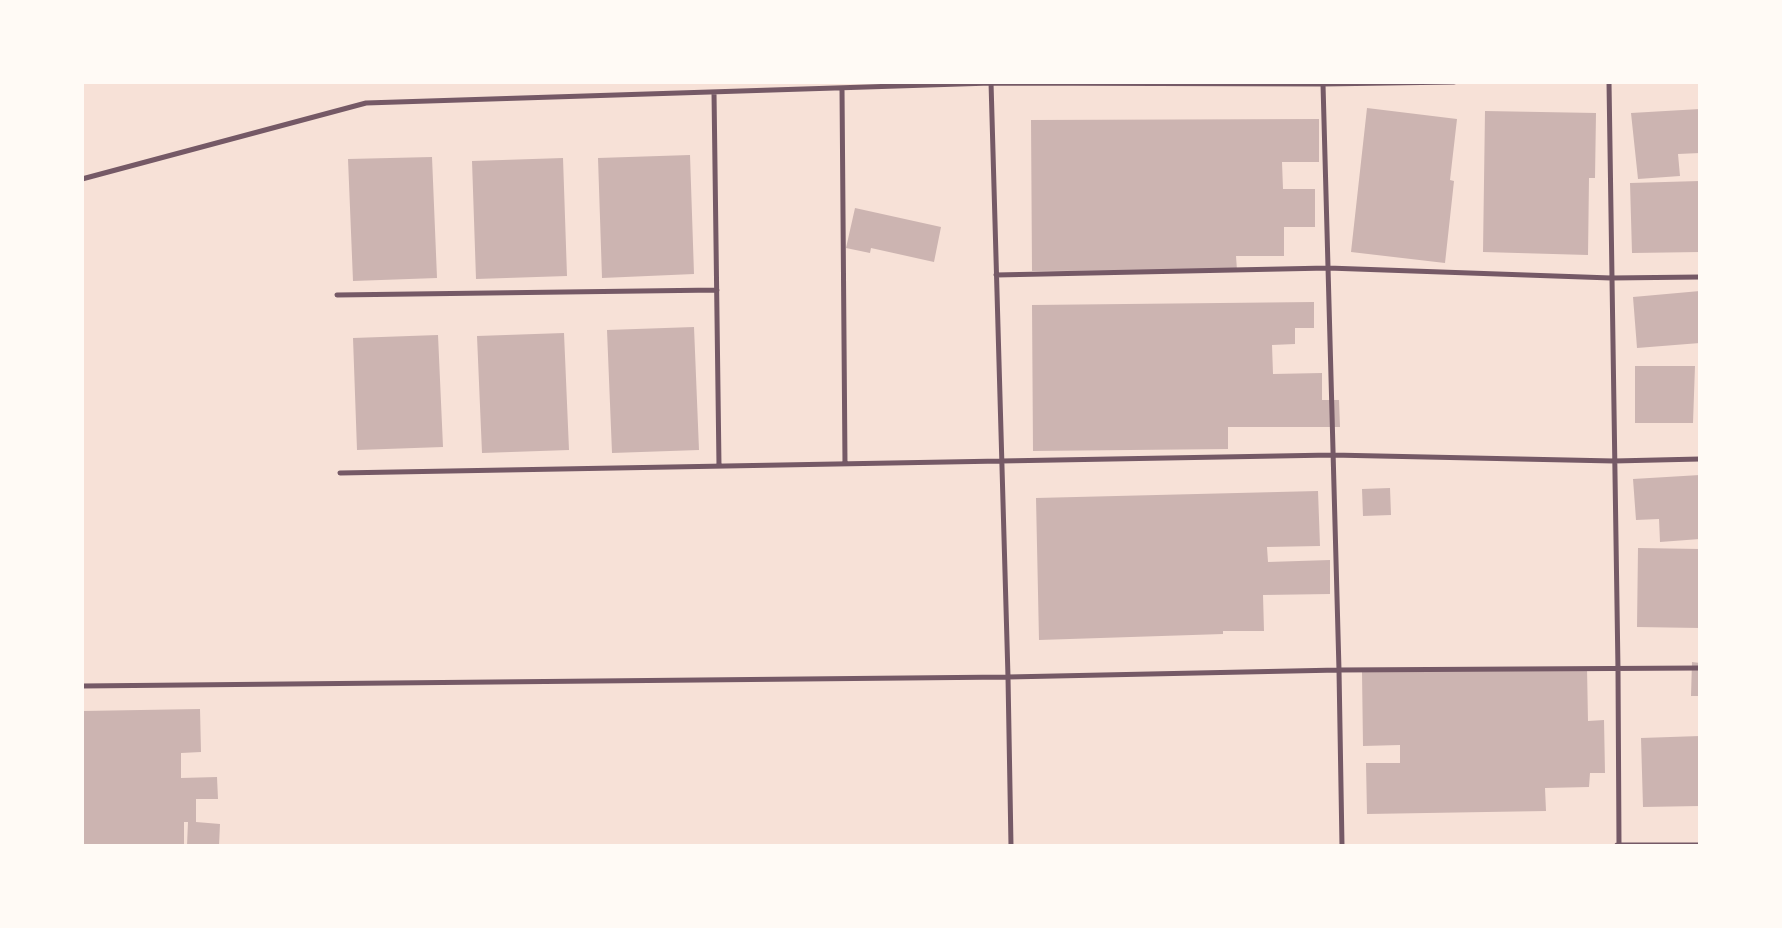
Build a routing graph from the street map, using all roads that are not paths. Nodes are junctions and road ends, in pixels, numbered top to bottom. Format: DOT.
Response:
graph roads {
  1 [pos="1454,82"];
  2 [pos="1609,82"];
  3 [pos="991,83"];
  4 [pos="1376,83"];
  5 [pos="1323,84"];
  6 [pos="842,88"];
  7 [pos="714,92"];
  8 [pos="82,179"];
  9 [pos="1328,268"];
  10 [pos="996,275"];
  11 [pos="1700,277"];
  12 [pos="1611,278"];
  13 [pos="717,290"];
  14 [pos="337,296"];
  15 [pos="1332,455"];
  16 [pos="1700,459"];
  17 [pos="1001,461"];
  18 [pos="1614,461"];
  19 [pos="845,464"];
  20 [pos="719,466"];
  21 [pos="340,472"];
  22 [pos="1700,668"];
  23 [pos="1339,670"];
  24 [pos="1618,670"];
  25 [pos="1008,677"];
  26 [pos="82,686"];
  27 [pos="1700,844"];
  28 [pos="1011,846"];
  29 [pos="1342,846"];
  30 [pos="1618,846"];
  1 -- 4 [label="street"];
  2 -- 12 [label="street"];
  3 -- 5 [label="street"];
  3 -- 6 [label="street"];
  3 -- 10 [label="street"];
  4 -- 5 [label="street"];
  5 -- 9 [label="street"];
  6 -- 7 [label="street"];
  6 -- 19 [label="street"];
  7 -- 8 [label="street"];
  7 -- 13 [label="street"];
  9 -- 10 [label="street"];
  9 -- 12 [label="street"];
  9 -- 15 [label="street"];
  10 -- 17 [label="street"];
  11 -- 12 [label="street"];
  12 -- 18 [label="street"];
  13 -- 14 [label="street"];
  13 -- 20 [label="street"];
  15 -- 17 [label="street"];
  15 -- 18 [label="street"];
  15 -- 23 [label="street"];
  16 -- 18 [label="street"];
  17 -- 19 [label="street"];
  17 -- 25 [label="street"];
  18 -- 24 [label="street"];
  19 -- 20 [label="street"];
  20 -- 21 [label="street"];
  22 -- 24 [label="street"];
  23 -- 24 [label="street"];
  23 -- 25 [label="street"];
  23 -- 29 [label="street"];
  24 -- 30 [label="street"];
  25 -- 26 [label="street"];
  25 -- 28 [label="street"];
  27 -- 30 [label="street"];
}
